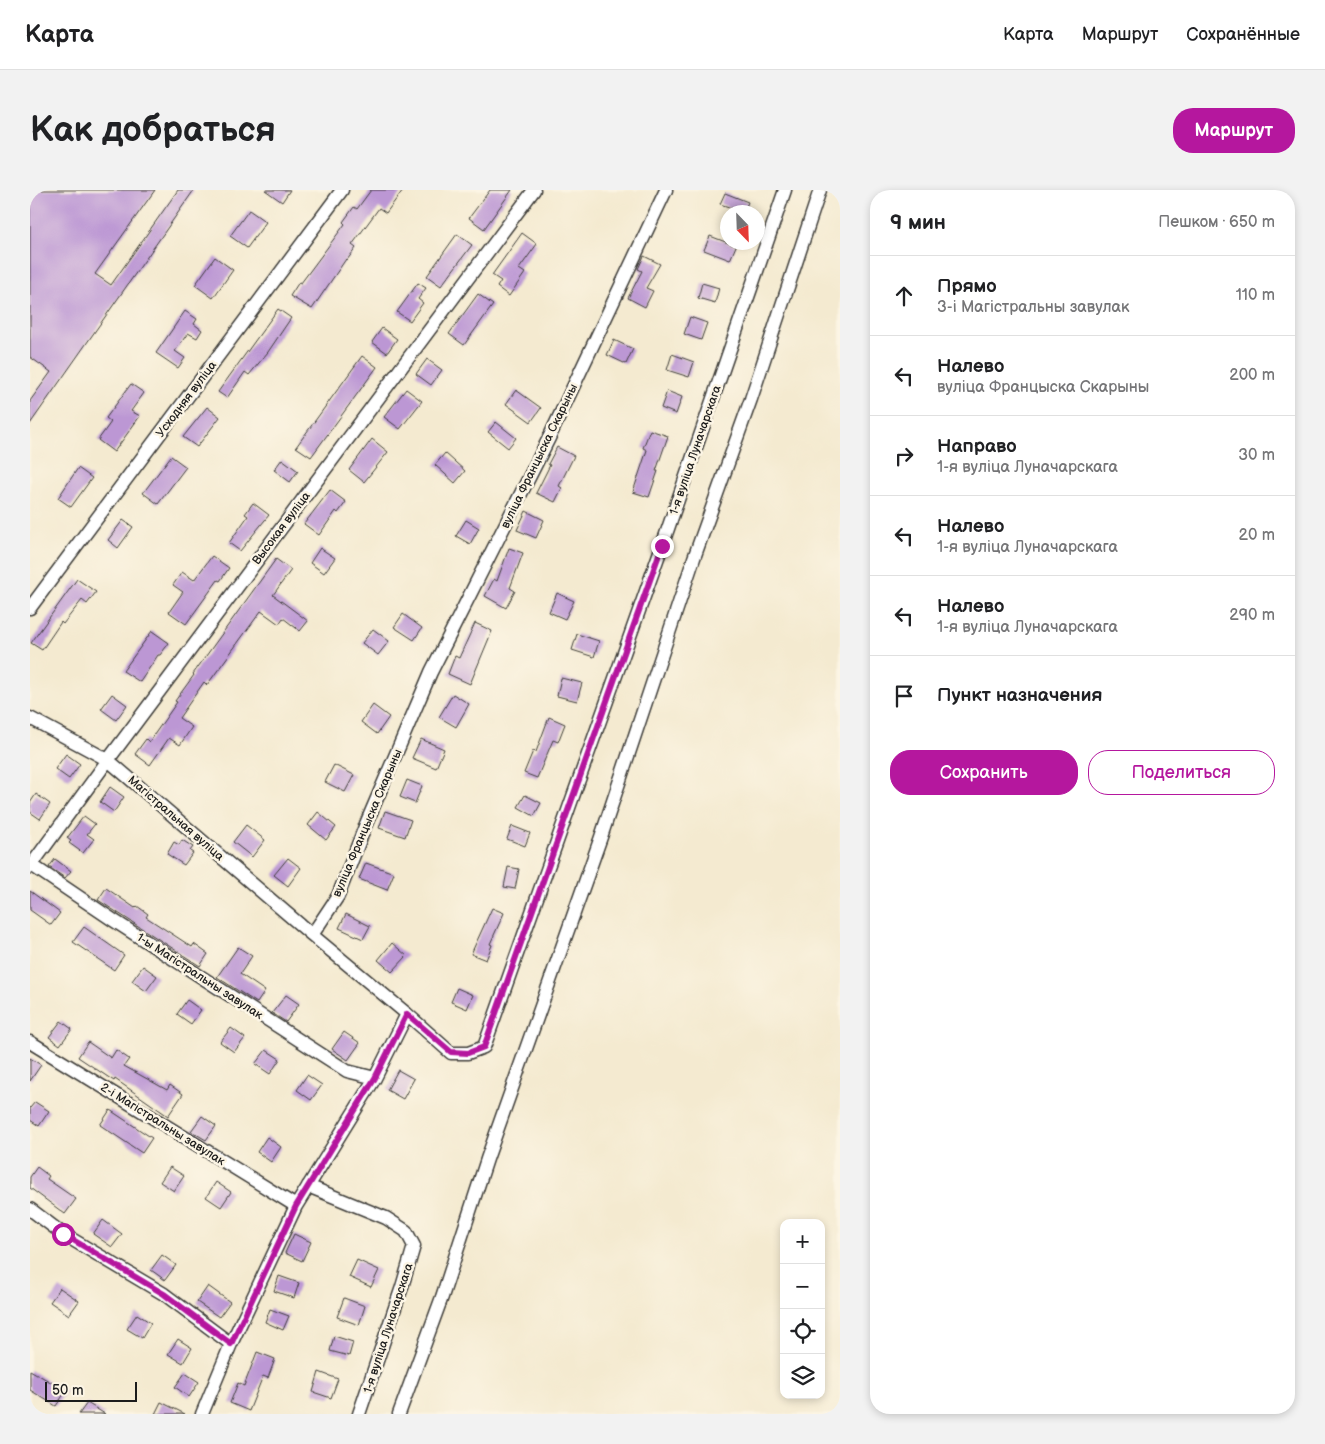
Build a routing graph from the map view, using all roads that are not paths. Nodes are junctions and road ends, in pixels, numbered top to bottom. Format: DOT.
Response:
graph roads {
  1 [pos="342,190"];
  2 [pos="534,190"];
  3 [pos="666,190"];
  4 [pos="785,190"];
  5 [pos="820,190"];
  6 [pos="30,608"];
  7 [pos="30,718"];
  8 [pos="108,760"];
  9 [pos="31,865"];
  10 [pos="312,935"];
  11 [pos="407,1014"];
  12 [pos="30,1042"];
  13 [pos="375,1078"];
  14 [pos="308,1186"];
  15 [pos="296,1206"];
  16 [pos="30,1209"];
  17 [pos="231,1344"];
  18 [pos="202,1414"];
  19 [pos="359,1414"];
  20 [pos="399,1414"];
  1 -- 6 [label="street, Усходняя вуліца"];
  2 -- 8 [label="street, Высокая вуліца"];
  3 -- 10 [label="street, вуліца Францыска Скарыны"];
  4 -- 11 [label="street, 1-я вуліца Луначарскага"];
  5 -- 20 [label="street"];
  7 -- 8 [label="street, Магістральная вуліца"];
  8 -- 9 [label="street, Высокая вуліца"];
  8 -- 10 [label="street, Магістральная вуліца"];
  9 -- 13 [label="street, 1-ы Магістральны завулак"];
  10 -- 11 [label="street"];
  11 -- 13 [label="street"];
  12 -- 15 [label="street, 2-і Магістральны завулак"];
  13 -- 14 [label="street"];
  14 -- 15 [label="street"];
  14 -- 19 [label="street, 1-я вуліца Луначарскага"];
  15 -- 17 [label="street"];
  16 -- 17 [label="street"];
  17 -- 18 [label="street"];
}
